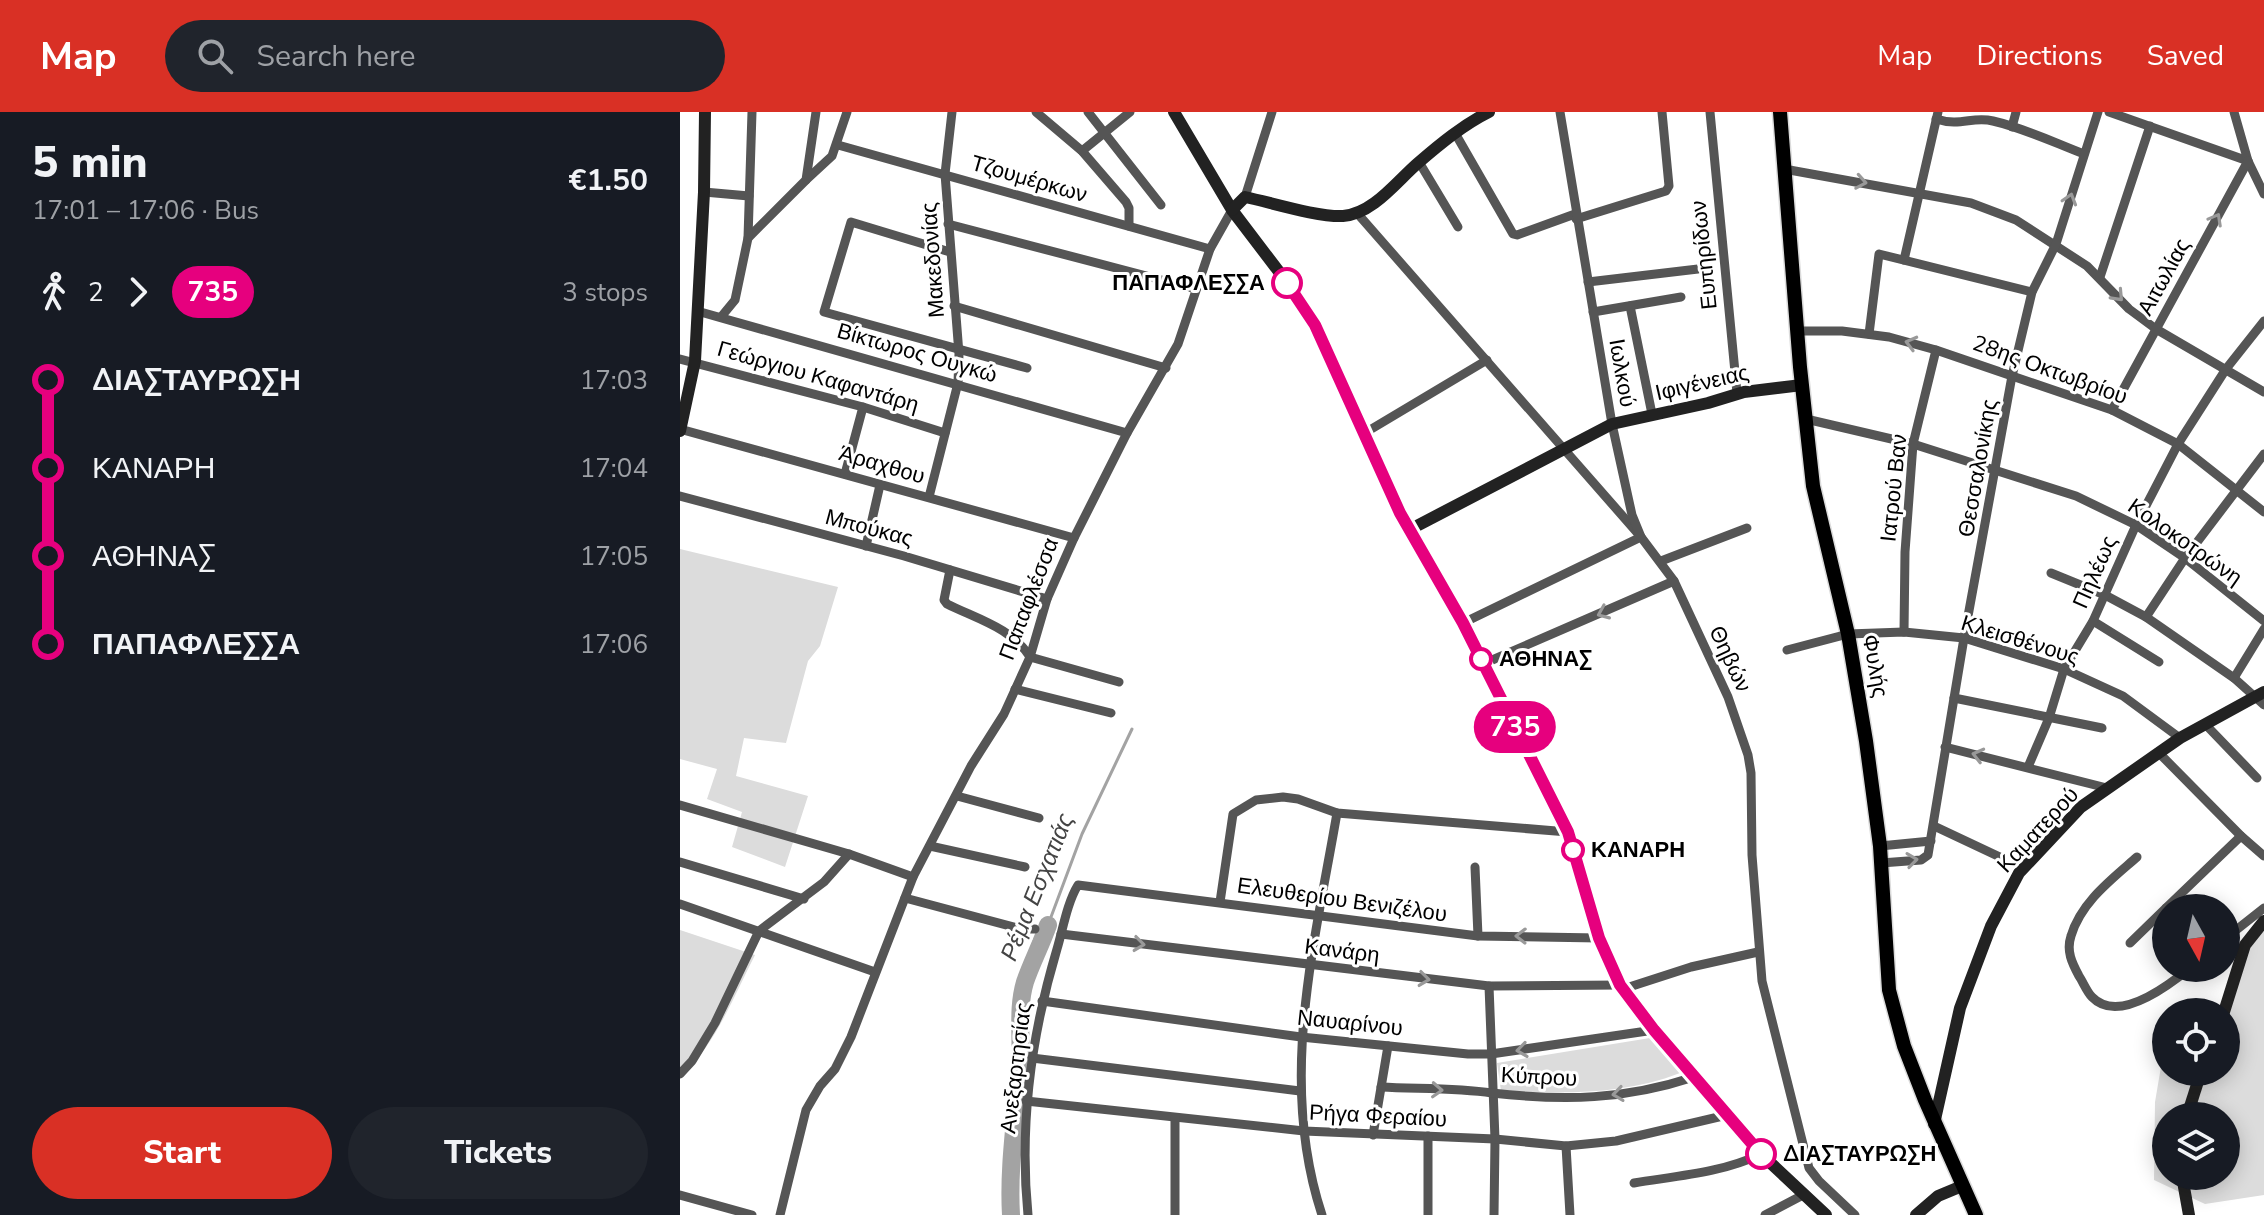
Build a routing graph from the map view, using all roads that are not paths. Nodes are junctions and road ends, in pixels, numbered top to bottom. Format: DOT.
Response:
graph roads {
  1 [pos="705,112"];
  2 [pos="752,112"];
  3 [pos="816,112"];
  4 [pos="847,112"];
  5 [pos="952,112"];
  6 [pos="1036,112"];
  7 [pos="1088,112"];
  8 [pos="1130,112"];
  9 [pos="1174,112"];
  10 [pos="1272,112"];
  11 [pos="1489,112"];
  12 [pos="1560,112"];
  13 [pos="1662,112"];
  14 [pos="1710,112"];
  15 [pos="1780,112"];
  16 [pos="2016,112"];
  17 [pos="2098,112"];
  18 [pos="2109,112"];
  19 [pos="2234,112"];
  20 [pos="1473,115"];
  21 [pos="1937,116"];
  22 [pos="2150,126"];
  23 [pos="2012,127"];
  24 [pos="1104,131"];
  25 [pos="1455,133"];
  26 [pos="838,145"];
  27 [pos="1082,151"];
  28 [pos="2084,154"];
  29 [pos="2248,161"];
  30 [pos="1419,162"];
  31 [pos="1784,169"];
  32 [pos="945,174"];
  33 [pos="806,180"];
  34 [pos="704,192"];
  35 [pos="1919,192"];
  36 [pos="2264,194"];
  37 [pos="749,196"];
  38 [pos="1245,197"];
  39 [pos="1161,205"];
  40 [pos="1232,210"];
  41 [pos="1357,213"];
  42 [pos="1576,216"];
  43 [pos="948,224"];
  44 [pos="1129,226"];
  45 [pos="1458,227"];
  46 [pos="748,238"];
  47 [pos="2056,244"];
  48 [pos="1210,249"];
  49 [pos="950,252"];
  50 [pos="1904,260"];
  51 [pos="1698,269"];
  52 [pos="2100,277"];
  53 [pos="1588,282"];
  54 [pos="1196,289"];
  55 [pos="2032,292"];
  56 [pos="1681,297"];
  57 [pos="954,306"];
  58 [pos="1630,306"];
  59 [pos="697,311"];
  60 [pos="1593,312"];
  61 [pos="721,317"];
  62 [pos="2264,321"];
  63 [pos="2156,329"];
  64 [pos="1797,331"];
  65 [pos="1869,334"];
  66 [pos="958,349"];
  67 [pos="1936,350"];
  68 [pos="680,359"];
  69 [pos="1487,360"];
  70 [pos="695,361"];
  71 [pos="1027,368"];
  72 [pos="1166,368"];
  73 [pos="2226,369"];
  74 [pos="2012,376"];
  75 [pos="958,383"];
  76 [pos="1802,385"];
  77 [pos="2264,392"];
  78 [pos="1737,393"];
  79 [pos="863,407"];
  80 [pos="2112,410"];
  81 [pos="1652,414"];
  82 [pos="1806,419"];
  83 [pos="1612,424"];
  84 [pos="680,430"];
  85 [pos="945,433"];
  86 [pos="1127,433"];
  87 [pos="1363,434"];
  88 [pos="1913,444"];
  89 [pos="2178,444"];
  90 [pos="1563,448"];
  91 [pos="2264,454"];
  92 [pos="1997,472"];
  93 [pos="845,474"];
  94 [pos="880,485"];
  95 [pos="2236,489"];
  96 [pos="680,496"];
  97 [pos="929,497"];
  98 [pos="2264,512"];
  99 [pos="2136,525"];
  100 [pos="1747,528"];
  101 [pos="1409,530"];
  102 [pos="1641,537"];
  103 [pos="1074,538"];
  104 [pos="866,546"];
  105 [pos="2185,558"];
  106 [pos="1661,561"];
  107 [pos="950,570"];
  108 [pos="2051,573"];
  109 [pos="1674,581"];
  110 [pos="2105,595"];
  111 [pos="1047,599"];
  112 [pos="2146,617"];
  113 [pos="2093,621"];
  114 [pos="2264,621"];
  115 [pos="1463,623"];
  116 [pos="2264,629"];
  117 [pos="1904,632"];
  118 [pos="1848,634"];
  119 [pos="1964,638"];
  120 [pos="1787,650"];
  121 [pos="1030,657"];
  122 [pos="2159,662"];
  123 [pos="1483,664"];
  124 [pos="2064,669"];
  125 [pos="2234,678"];
  126 [pos="1119,682"];
  127 [pos="1015,689"];
  128 [pos="1954,698"];
  129 [pos="2261,698"];
  130 [pos="1111,713"];
  131 [pos="2049,718"];
  132 [pos="2205,724"];
  133 [pos="2102,728"];
  134 [pos="2180,738"];
  135 [pos="1945,747"];
  136 [pos="2158,752"];
  137 [pos="2028,767"];
  138 [pos="2257,778"];
  139 [pos="2107,788"];
  140 [pos="957,796"];
  141 [pos="680,805"];
  142 [pos="1337,813"];
  143 [pos="1039,818"];
  144 [pos="1934,826"];
  145 [pos="1568,832"];
  146 [pos="2241,836"];
  147 [pos="1931,841"];
  148 [pos="930,846"];
  149 [pos="1880,846"];
  150 [pos="2263,853"];
  151 [pos="849,854"];
  152 [pos="2137,857"];
  153 [pos="2002,858"];
  154 [pos="680,862"];
  155 [pos="1881,863"];
  156 [pos="1025,867"];
  157 [pos="1475,867"];
  158 [pos="913,877"];
  159 [pos="1081,885"];
  160 [pos="2181,894"];
  161 [pos="905,898"];
  162 [pos="804,899"];
  163 [pos="1220,902"];
  164 [pos="680,904"];
  165 [pos="2264,908"];
  166 [pos="1320,914"];
  167 [pos="2264,921"];
  168 [pos="2152,922"];
  169 [pos="2240,927"];
  170 [pos="1035,929"];
  171 [pos="759,931"];
  172 [pos="1061,934"];
  173 [pos="1478,936"];
  174 [pos="1599,938"];
  175 [pos="2130,943"];
  176 [pos="1758,952"];
  177 [pos="1311,966"];
  178 [pos="875,972"];
  179 [pos="2170,982"];
  180 [pos="1489,986"];
  181 [pos="1622,987"];
  182 [pos="2228,998"];
  183 [pos="1042,1001"];
  184 [pos="1654,1030"];
  185 [pos="1301,1037"];
  186 [pos="1388,1046"];
  187 [pos="1491,1054"];
  188 [pos="1032,1058"];
  189 [pos="680,1074"];
  190 [pos="1694,1077"];
  191 [pos="1381,1087"];
  192 [pos="1300,1091"];
  193 [pos="1493,1093"];
  194 [pos="1026,1101"];
  195 [pos="1727,1115"];
  196 [pos="1175,1118"];
  197 [pos="1934,1124"];
  198 [pos="1304,1131"];
  199 [pos="1373,1135"];
  200 [pos="1428,1136"];
  201 [pos="1495,1139"];
  202 [pos="1566,1146"];
  203 [pos="1761,1154"];
  204 [pos="1634,1183"];
  205 [pos="1962,1186"];
  206 [pos="2185,1190"];
  207 [pos="680,1195"];
  208 [pos="1803,1195"];
  209 [pos="752,1215"];
  210 [pos="780,1215"];
  211 [pos="1028,1215"];
  212 [pos="1175,1215"];
  213 [pos="1322,1215"];
  214 [pos="1428,1215"];
  215 [pos="1494,1215"];
  216 [pos="1570,1215"];
  217 [pos="1765,1215"];
  218 [pos="1826,1215"];
  219 [pos="1855,1215"];
  220 [pos="1916,1215"];
  221 [pos="1976,1215"];
  222 [pos="2189,1215"];
  1 -- 34 [label="street"];
  2 -- 37 [label="street"];
  3 -- 33 [label="street"];
  4 -- 26 [label="street"];
  5 -- 32 [label="street, Μακεδονίας"];
  6 -- 27 [label="street"];
  7 -- 24 [label="street"];
  8 -- 24 [label="street"];
  9 -- 40 [label="street"];
  10 -- 38 [label="street, Παπαφλέσσα"];
  11 -- 20 [label="street"];
  12 -- 42 [label="street, Ιωλκού"];
  13 -- 42 [label="street"];
  14 -- 78 [label="street, Ευπηρίδων"];
  15 -- 31 [label="main road, Φυλής"];
  16 -- 23 [label="street"];
  17 -- 28 [label="street, Θεσσαλονίκης"];
  18 -- 22 [label="street"];
  19 -- 29 [label="street"];
  20 -- 25 [label="street"];
  21 -- 23 [label="street"];
  21 -- 35 [label="street"];
  22 -- 29 [label="street"];
  22 -- 52 [label="street"];
  23 -- 28 [label="street"];
  24 -- 27 [label="street"];
  24 -- 39 [label="street"];
  25 -- 30 [label="street"];
  25 -- 42 [label="street"];
  26 -- 32 [label="street, Τζουμέρκων"];
  26 -- 33 [label="street"];
  27 -- 44 [label="street"];
  47 -- 28 [label="street, Θεσσαλονίκης, one-way"];
  29 -- 36 [label="street"];
  63 -- 29 [label="street, Αιτωλίας, one-way"];
  30 -- 41 [label="street"];
  30 -- 45 [label="street"];
  31 -- 35 [label="street, one-way"];
  31 -- 64 [label="main road, Φυλής"];
  32 -- 43 [label="street, Μακεδονίας"];
  32 -- 44 [label="street, Τζουμέρκων"];
  33 -- 46 [label="street"];
  34 -- 37 [label="street"];
  34 -- 59 [label="street"];
  35 -- 47 [label="street"];
  35 -- 50 [label="street"];
  37 -- 46 [label="street"];
  38 -- 40 [label="street, Παπαφλέσσα"];
  38 -- 41 [label="street"];
  40 -- 48 [label="street, Παπαφλέσσα"];
  40 -- 87 [label="street"];
  41 -- 69 [label="street, Θηβών"];
  42 -- 53 [label="street, Ιωλκού"];
  43 -- 49 [label="street, Μακεδονίας"];
  43 -- 54 [label="street"];
  44 -- 48 [label="street, Τζουμέρκων"];
  46 -- 61 [label="street"];
  47 -- 52 [label="street"];
  47 -- 55 [label="street, Θεσσαλονίκης"];
  48 -- 54 [label="street, Παπαφλέσσα"];
  49 -- 57 [label="street, Μακεδονίας"];
  49 -- 66 [label="street"];
  50 -- 55 [label="street"];
  50 -- 65 [label="street"];
  51 -- 53 [label="street"];
  52 -- 63 [label="street, one-way"];
  53 -- 60 [label="street, Ιωλκού"];
  54 -- 72 [label="street, Παπαφλέσσα"];
  55 -- 74 [label="street, Θεσσαλονίκης"];
  56 -- 58 [label="street"];
  57 -- 66 [label="street, Μακεδονίας"];
  57 -- 72 [label="street"];
  58 -- 60 [label="street"];
  58 -- 81 [label="street"];
  59 -- 61 [label="street, Βίκτωρος Ουγκώ"];
  59 -- 70 [label="street"];
  60 -- 83 [label="street, Ιωλκού"];
  61 -- 75 [label="street, Βίκτωρος Ουγκώ"];
  62 -- 73 [label="street, Πηλέως"];
  63 -- 73 [label="street"];
  63 -- 80 [label="street, Αιτωλίας"];
  64 -- 65 [label="street, 28ης Οκτωβρίου"];
  64 -- 76 [label="main road, Φυλής"];
  67 -- 65 [label="street, 28ης Οκτωβρίου, one-way"];
  66 -- 71 [label="street"];
  66 -- 75 [label="street, Μακεδονίας"];
  67 -- 74 [label="street, 28ης Οκτωβρίου"];
  67 -- 88 [label="street, Ιατρού Βαν"];
  68 -- 70 [label="street, Γεώργιου Καφαντάρη"];
  69 -- 87 [label="street"];
  69 -- 90 [label="street, Θηβών"];
  70 -- 79 [label="street, Γεώργιου Καφαντάρη"];
  70 -- 84 [label="street"];
  72 -- 86 [label="street, Παπαφλέσσα"];
  73 -- 77 [label="street"];
  73 -- 89 [label="street, Πηλέως"];
  74 -- 80 [label="street, 28ης Οκτωβρίου"];
  74 -- 92 [label="street, Θεσσαλονίκης"];
  75 -- 85 [label="street, Μακεδονίας"];
  75 -- 86 [label="street, Βίκτωρος Ουγκώ"];
  76 -- 78 [label="street, Ιφιγένειας"];
  76 -- 82 [label="main road, Φυλής"];
  78 -- 81 [label="street, Ιφιγένειας"];
  79 -- 85 [label="street, Γεώργιου Καφαντάρη"];
  79 -- 93 [label="street"];
  80 -- 89 [label="street, 28ης Οκτωβρίου"];
  81 -- 83 [label="street, Ιφιγένειας"];
  82 -- 88 [label="street, Κολοκοτρώνη"];
  82 -- 118 [label="main road, Φυλής"];
  83 -- 90 [label="street, Ιφιγένειας"];
  83 -- 102 [label="street, Ιωλκού"];
  84 -- 93 [label="street, Άραχθου"];
  85 -- 97 [label="street, Μακεδονίας"];
  86 -- 103 [label="street, Παπαφλέσσα"];
  87 -- 101 [label="street"];
  88 -- 92 [label="street, Κολοκοτρώνη"];
  88 -- 117 [label="street, Ιατρού Βαν"];
  89 -- 95 [label="street, 28ης Οκτωβρίου"];
  89 -- 99 [label="street, Πηλέως"];
  90 -- 101 [label="street"];
  90 -- 102 [label="street, Θηβών"];
  91 -- 95 [label="street"];
  92 -- 99 [label="street, Κολοκοτρώνη"];
  92 -- 119 [label="street, Θεσσαλονίκης"];
  93 -- 94 [label="street, Άραχθου"];
  94 -- 97 [label="street, Άραχθου"];
  94 -- 104 [label="street"];
  95 -- 98 [label="street, 28ης Οκτωβρίου"];
  95 -- 105 [label="street"];
  96 -- 104 [label="street, Μπούκας"];
  97 -- 103 [label="street, Άραχθου"];
  99 -- 105 [label="street, Κολοκοτρώνη"];
  99 -- 110 [label="street, Πηλέως"];
  100 -- 106 [label="street"];
  101 -- 115 [label="street"];
  102 -- 106 [label="street, Θηβών"];
  102 -- 115 [label="street"];
  103 -- 111 [label="street, Παπαφλέσσα"];
  104 -- 107 [label="street, Μπούκας"];
  105 -- 112 [label="street"];
  105 -- 114 [label="street, Κολοκοτρώνη"];
  106 -- 109 [label="street, Θηβών"];
  107 -- 111 [label="street, Μπούκας"];
  107 -- 121 [label="street"];
  108 -- 110 [label="street"];
  109 -- 123 [label="street, one-way"];
  109 -- 176 [label="street, Θηβών"];
  110 -- 112 [label="street"];
  110 -- 113 [label="street, Πηλέως"];
  111 -- 121 [label="street, Παπαφλέσσα"];
  112 -- 125 [label="street"];
  113 -- 122 [label="street"];
  113 -- 124 [label="street, Πηλέως"];
  115 -- 123 [label="street"];
  116 -- 125 [label="street"];
  117 -- 118 [label="street, Κλεισθένους"];
  117 -- 119 [label="street, Κλεισθένους"];
  118 -- 120 [label="street, Κλεισθένους"];
  118 -- 149 [label="main road, Φυλής"];
  119 -- 124 [label="street, Κλεισθένους"];
  119 -- 128 [label="street, Θεσσαλονίκης"];
  121 -- 126 [label="street"];
  121 -- 127 [label="street, Παπαφλέσσα"];
  123 -- 145 [label="street"];
  124 -- 131 [label="street, Πηλέως"];
  124 -- 134 [label="street, Κλεισθένους"];
  125 -- 129 [label="street"];
  127 -- 130 [label="street"];
  127 -- 140 [label="street, Παπαφλέσσα"];
  128 -- 131 [label="street"];
  128 -- 135 [label="street, Θεσσαλονίκης"];
  129 -- 132 [label="street, Καματερού"];
  131 -- 133 [label="street"];
  131 -- 137 [label="street, Πηλέως"];
  132 -- 134 [label="street, Καματερού"];
  132 -- 138 [label="street"];
  134 -- 136 [label="street, Καματερού"];
  137 -- 135 [label="street, one-way"];
  135 -- 144 [label="street, Θεσσαλονίκης"];
  136 -- 139 [label="street, Καματερού"];
  136 -- 146 [label="street"];
  137 -- 139 [label="street"];
  139 -- 197 [label="street, Καματερού"];
  140 -- 143 [label="street"];
  140 -- 148 [label="street, Παπαφλέσσα"];
  141 -- 151 [label="street"];
  142 -- 145 [label="street"];
  142 -- 163 [label="street"];
  142 -- 166 [label="street"];
  144 -- 147 [label="street, Θεσσαλονίκης"];
  144 -- 153 [label="street"];
  145 -- 174 [label="street"];
  146 -- 150 [label="street"];
  146 -- 160 [label="street"];
  147 -- 149 [label="street"];
  155 -- 147 [label="street, one-way"];
  148 -- 156 [label="street"];
  148 -- 158 [label="street, Παπαφλέσσα"];
  149 -- 155 [label="main road, Φυλής"];
  151 -- 158 [label="street"];
  151 -- 162 [label="street"];
  152 -- 179 [label="street"];
  154 -- 162 [label="street"];
  155 -- 197 [label="main road, Φυλής"];
  157 -- 173 [label="street"];
  158 -- 161 [label="street, Παπαφλέσσα"];
  159 -- 163 [label="street, Ελευθερίου Βενιζέλου"];
  159 -- 172 [label="street, Ανεξαρτησίας"];
  161 -- 170 [label="street"];
  161 -- 178 [label="street, Παπαφλέσσα"];
  162 -- 171 [label="street"];
  163 -- 166 [label="street, Ελευθερίου Βενιζέλου"];
  164 -- 171 [label="street"];
  165 -- 169 [label="street"];
  166 -- 173 [label="street, Ελευθερίου Βενιζέλου"];
  166 -- 177 [label="street"];
  167 -- 182 [label="street"];
  168 -- 175 [label="street"];
  171 -- 178 [label="street"];
  171 -- 189 [label="street"];
  172 -- 177 [label="street, Κανάρη, one-way"];
  172 -- 183 [label="street, Ανεξαρτησίας"];
  174 -- 173 [label="street, Ελευθερίου Βενιζέλου, one-way"];
  174 -- 181 [label="street"];
  176 -- 181 [label="street, Κανάρη"];
  176 -- 219 [label="street, Θηβών"];
  177 -- 180 [label="street, Κανάρη, one-way"];
  177 -- 185 [label="street"];
  178 -- 210 [label="street, Παπαφλέσσα"];
  180 -- 181 [label="street, Κανάρη"];
  180 -- 187 [label="street"];
  181 -- 184 [label="street"];
  183 -- 185 [label="street, Ναυαρίνου"];
  183 -- 188 [label="street, Ανεξαρτησίας"];
  184 -- 187 [label="street, Ναυαρίνου, one-way"];
  184 -- 190 [label="street"];
  185 -- 186 [label="street, Ναυαρίνου"];
  185 -- 192 [label="street"];
  186 -- 187 [label="street, Ναυαρίνου"];
  186 -- 191 [label="street"];
  187 -- 193 [label="street"];
  188 -- 192 [label="street"];
  188 -- 194 [label="street, Ανεξαρτησίας"];
  190 -- 193 [label="street, Κύπρου, one-way"];
  190 -- 195 [label="street"];
  191 -- 193 [label="street, Κύπρου, one-way"];
  191 -- 199 [label="street"];
  192 -- 198 [label="street"];
  193 -- 201 [label="street"];
  194 -- 196 [label="street, Ρήγα Φεραίου"];
  194 -- 211 [label="street, Ανεξαρτησίας"];
  195 -- 202 [label="street, Ρήγα Φεραίου"];
  195 -- 203 [label="street"];
  196 -- 198 [label="street, Ρήγα Φεραίου"];
  196 -- 212 [label="street"];
  197 -- 205 [label="main road, Φυλής"];
  198 -- 199 [label="street, Ρήγα Φεραίου"];
  198 -- 213 [label="street"];
  199 -- 200 [label="street, Ρήγα Φεραίου"];
  200 -- 201 [label="street, Ρήγα Φεραίου"];
  200 -- 214 [label="street"];
  201 -- 202 [label="street, Ρήγα Φεραίου"];
  201 -- 215 [label="street"];
  202 -- 216 [label="street"];
  203 -- 204 [label="street"];
  203 -- 208 [label="street"];
  205 -- 220 [label="street"];
  205 -- 221 [label="main road, Φυλής"];
  206 -- 222 [label="street"];
  207 -- 209 [label="street"];
  208 -- 217 [label="street"];
  208 -- 218 [label="street"];
}
